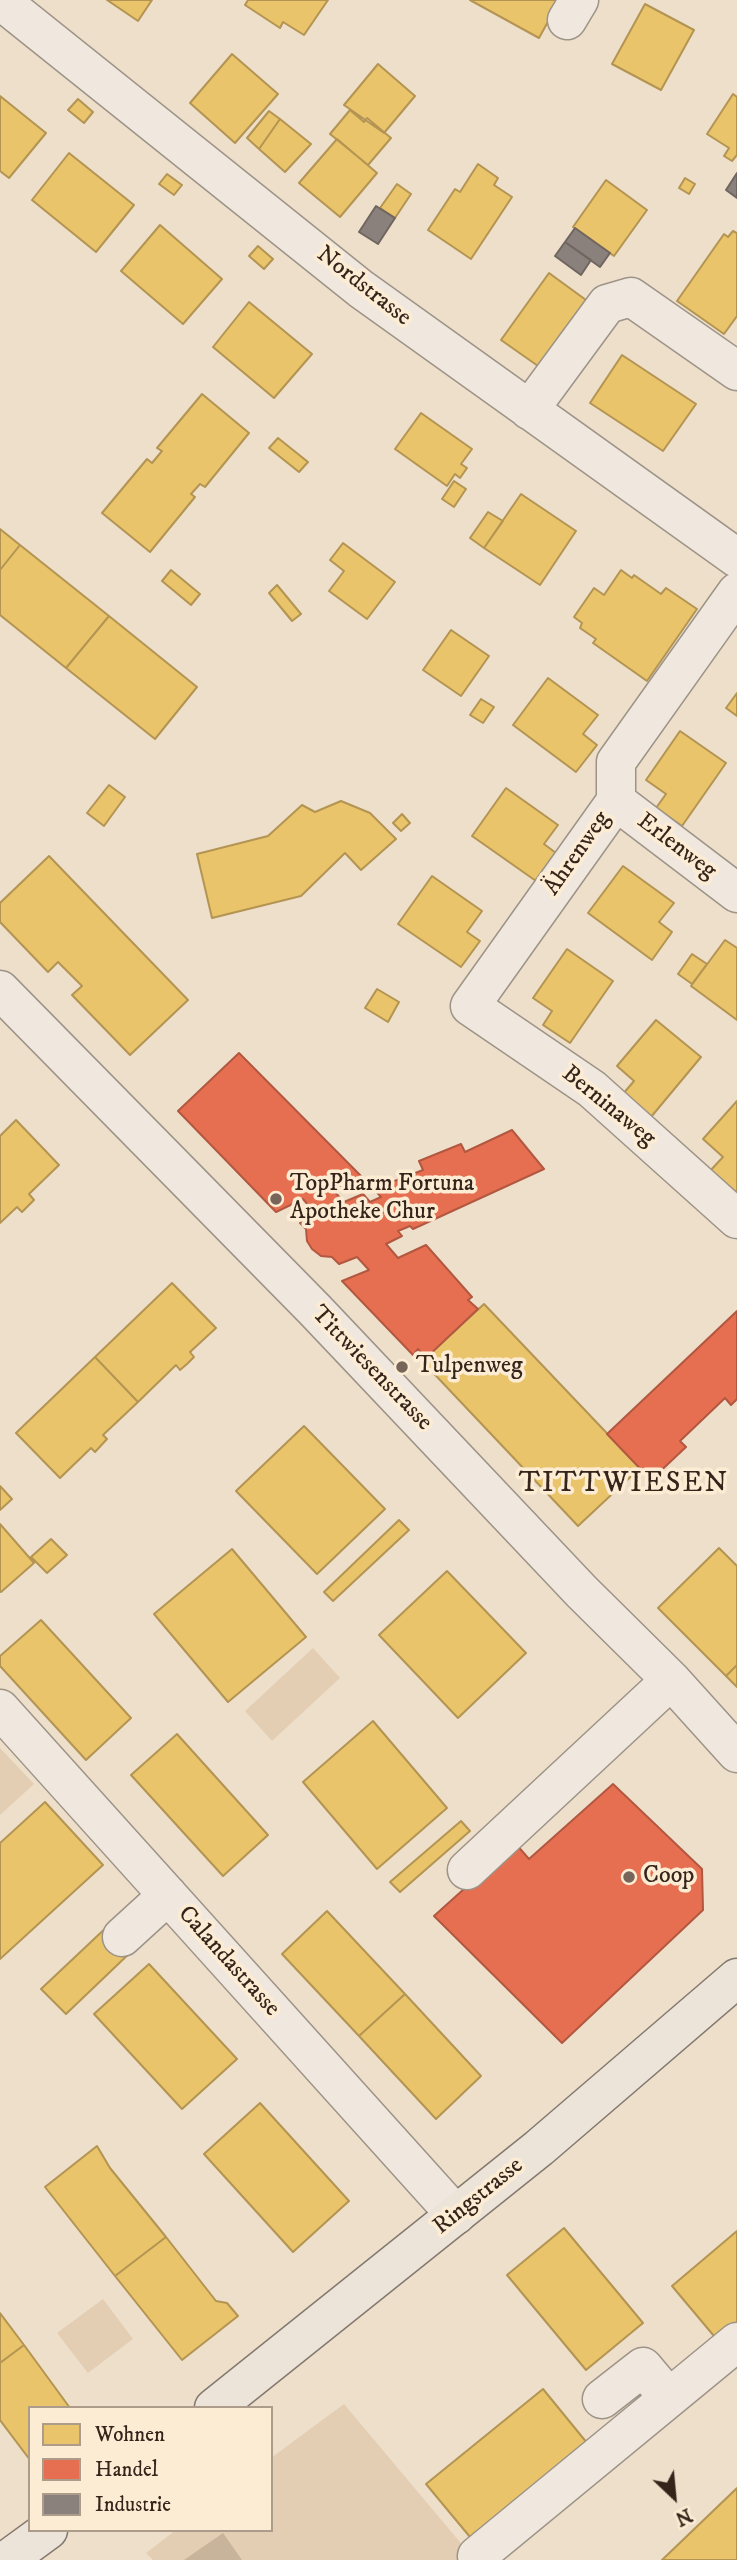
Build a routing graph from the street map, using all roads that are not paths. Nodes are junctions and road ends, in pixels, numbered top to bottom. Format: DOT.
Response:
graph roads {
  1 [pos="0,0"];
  2 [pos="737,371"];
  3 [pos="529,410"];
  4 [pos="737,558"];
  5 [pos="737,592"];
  6 [pos="616,801"];
  7 [pos="737,893"];
  8 [pos="5,1005"];
  9 [pos="470,1006"];
  10 [pos="737,1219"];
  11 [pos="671,1680"];
  12 [pos="0,1709"];
  13 [pos="737,1753"];
  14 [pos="467,1870"];
  15 [pos="168,1895"];
  16 [pos="121,1937"];
  17 [pos="737,1979"];
  18 [pos="457,2214"];
  19 [pos="737,2342"];
  20 [pos="669,2398"];
  21 [pos="602,2399"];
  22 [pos="217,2406"];
  23 [pos="45,2532"];
  24 [pos="477,2556"];
  25 [pos="7,2560"];
  1 -- 3 [label="street, Nordstrasse"];
  2 -- 3 [label="street"];
  3 -- 4 [label="street, Nordstrasse"];
  5 -- 6 [label="street, Ährenweg"];
  6 -- 7 [label="street, Erlenweg"];
  6 -- 9 [label="street, Ährenweg"];
  8 -- 11 [label="street, Tittwiesenstrasse"];
  9 -- 10 [label="street, Berninaweg"];
  11 -- 13 [label="street, Tittwiesenstrasse"];
  11 -- 14 [label="street"];
  12 -- 15 [label="street, Calandastrasse"];
  15 -- 16 [label="street"];
  15 -- 18 [label="street, Calandastrasse"];
  17 -- 18 [label="main road, Ringstrasse"];
  18 -- 22 [label="main road, Ringstrasse"];
  19 -- 20 [label="street"];
  20 -- 21 [label="street"];
  20 -- 24 [label="street"];
  23 -- 25 [label="main road"];
}
